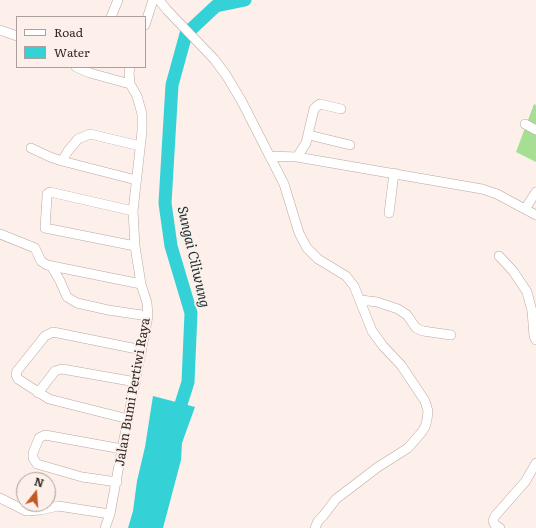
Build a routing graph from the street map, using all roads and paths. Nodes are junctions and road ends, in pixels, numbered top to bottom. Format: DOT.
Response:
graph roads {
  1 [pos="118,0"];
  2 [pos="159,0"];
  3 [pos="111,16"];
  4 [pos="146,23"];
  5 [pos="0,30"];
  6 [pos="16,36"];
  7 [pos="81,68"];
  8 [pos="130,68"];
  9 [pos="91,70"];
  10 [pos="130,84"];
  11 [pos="341,109"];
  12 [pos="525,124"];
  13 [pos="536,130"];
  14 [pos="309,135"];
  15 [pos="350,145"];
  16 [pos="140,146"];
  17 [pos="31,148"];
  18 [pos="270,156"];
  19 [pos="298,157"];
  20 [pos="62,161"];
  21 [pos="394,173"];
  22 [pos="136,180"];
  23 [pos="536,192"];
  24 [pos="525,209"];
  25 [pos="133,211"];
  26 [pos="389,213"];
  27 [pos="536,215"];
  28 [pos="0,234"];
  29 [pos="135,246"];
  30 [pos="499,256"];
  31 [pos="52,267"];
  32 [pos="141,284"];
  33 [pos="361,300"];
  34 [pos="534,310"];
  35 [pos="148,316"];
  36 [pos="451,335"];
  37 [pos="536,340"];
  38 [pos="142,350"];
  39 [pos="136,382"];
  40 [pos="38,393"];
  41 [pos="128,419"];
  42 [pos="122,449"];
  43 [pos="536,463"];
  44 [pos="117,482"];
  45 [pos="0,498"];
  46 [pos="110,514"];
  47 [pos="105,528"];
  48 [pos="315,528"];
  49 [pos="500,528"];
  1 -- 3 [label="street"];
  2 -- 4 [label="street"];
  2 -- 18 [label="street"];
  5 -- 6 [label="street"];
  7 -- 9 [label="street"];
  8 -- 10 [label="street, Jalan Bumi Pertiwi Raya"];
  9 -- 10 [label="street"];
  10 -- 16 [label="street, Jalan Bumi Pertiwi Raya"];
  11 -- 14 [label="street"];
  12 -- 13 [label="street"];
  14 -- 15 [label="street"];
  14 -- 19 [label="street"];
  16 -- 20 [label="street"];
  16 -- 22 [label="street, Jalan Bumi Pertiwi Raya"];
  17 -- 20 [label="street"];
  18 -- 19 [label="street"];
  18 -- 33 [label="street"];
  19 -- 21 [label="street"];
  20 -- 22 [label="street"];
  21 -- 24 [label="street"];
  21 -- 26 [label="street"];
  22 -- 25 [label="street, Jalan Bumi Pertiwi Raya"];
  23 -- 24 [label="street"];
  24 -- 27 [label="street"];
  25 -- 29 [label="street, Jalan Bumi Pertiwi Raya"];
  25 -- 29 [label="street"];
  28 -- 31 [label="street"];
  29 -- 32 [label="street, Jalan Bumi Pertiwi Raya"];
  30 -- 34 [label="street"];
  31 -- 32 [label="street"];
  31 -- 35 [label="street"];
  32 -- 35 [label="street, Jalan Bumi Pertiwi Raya"];
  33 -- 36 [label="street"];
  33 -- 48 [label="street"];
  34 -- 37 [label="street"];
  35 -- 38 [label="street, Jalan Bumi Pertiwi Raya"];
  38 -- 39 [label="street, Jalan Bumi Pertiwi Raya"];
  38 -- 40 [label="street"];
  39 -- 40 [label="street"];
  39 -- 41 [label="street, Jalan Bumi Pertiwi Raya"];
  40 -- 41 [label="street"];
  41 -- 42 [label="street, Jalan Bumi Pertiwi Raya"];
  42 -- 44 [label="street, Jalan Bumi Pertiwi Raya"];
  42 -- 44 [label="street"];
  43 -- 49 [label="street"];
  44 -- 46 [label="street, Jalan Bumi Pertiwi Raya"];
  45 -- 46 [label="street"];
  46 -- 47 [label="street, Jalan Bumi Pertiwi Raya"];
}
